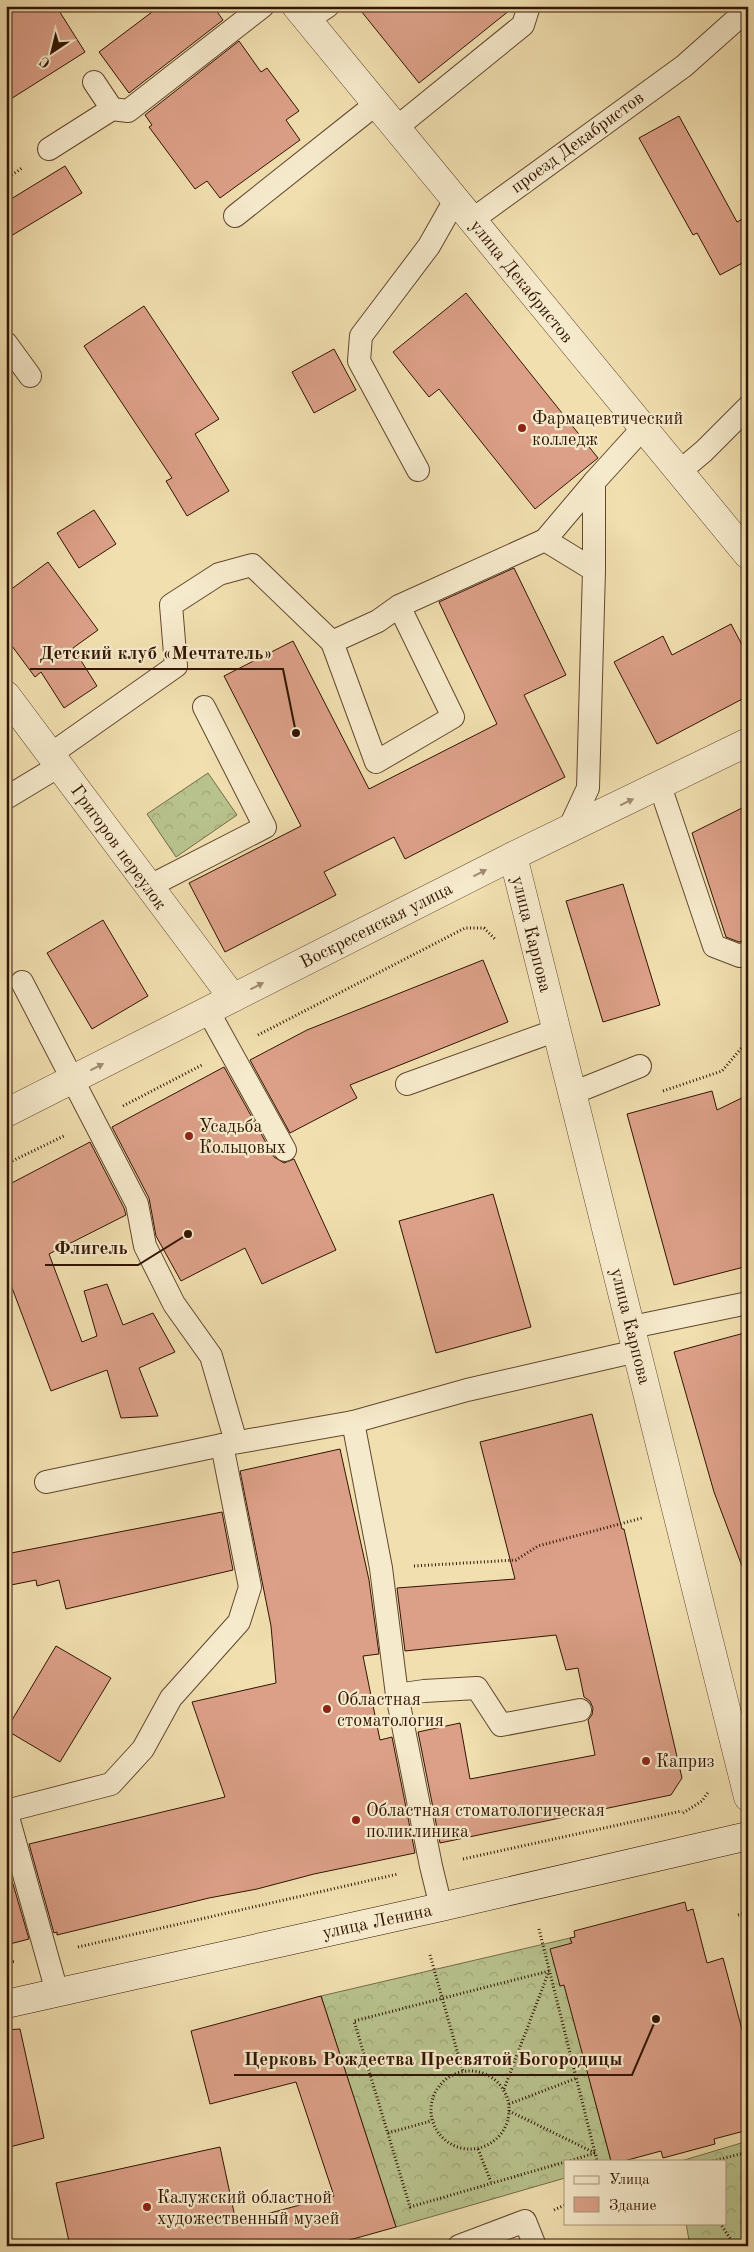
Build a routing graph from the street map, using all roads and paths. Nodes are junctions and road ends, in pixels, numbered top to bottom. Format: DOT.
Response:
graph roads {
  1 [pos="263,6"];
  2 [pos="529,6"];
  3 [pos="748,9"];
  4 [pos="310,11"];
  5 [pos="94,82"];
  6 [pos="376,104"];
  7 [pos="112,109"];
  8 [pos="396,128"];
  9 [pos="49,149"];
  10 [pos="463,210"];
  11 [pos="235,216"];
  12 [pos="6,343"];
  13 [pos="30,376"];
  14 [pos="748,407"];
  15 [pos="643,428"];
  16 [pos="418,470"];
  17 [pos="679,472"];
  18 [pos="594,482"];
  19 [pos="545,540"];
  20 [pos="748,555"];
  21 [pos="594,570"];
  22 [pos="399,606"];
  23 [pos="332,642"];
  24 [pos="6,695"];
  25 [pos="204,707"];
  26 [pos="748,742"];
  27 [pos="55,760"];
  28 [pos="660,786"];
  29 [pos="6,798"];
  30 [pos="568,831"];
  31 [pos="513,856"];
  32 [pos="148,887"];
  33 [pos="501,945"];
  34 [pos="748,952"];
  35 [pos="22,982"];
  36 [pos="233,998"];
  37 [pos="208,1011"];
  38 [pos="557,1030"];
  39 [pos="744,1045"];
  40 [pos="230,1050"];
  41 [pos="640,1066"];
  42 [pos="73,1080"];
  43 [pos="407,1084"];
  44 [pos="658,1093"];
  45 [pos="573,1094"];
  46 [pos="6,1113"];
  47 [pos="94,1121"];
  48 [pos="285,1150"];
  49 [pos="6,1164"];
  50 [pos="748,1303"];
  51 [pos="635,1339"];
  52 [pos="353,1422"];
  53 [pos="229,1444"];
  54 [pos="46,1482"];
  55 [pos="652,1516"];
  56 [pos="381,1568"];
  57 [pos="397,1696"];
  58 [pos="580,1710"];
  59 [pos="710,1789"];
  60 [pos="748,1797"];
  61 [pos="6,1810"];
  62 [pos="682,1811"];
  63 [pos="684,1821"];
  64 [pos="748,1836"];
  65 [pos="431,1866"];
  66 [pos="441,1907"];
  67 [pos="748,1912"];
  68 [pos="738,1915"];
  69 [pos="539,1929"];
  70 [pos="46,1954"];
  71 [pos="430,1955"];
  72 [pos="6,1963"];
  73 [pos="549,1971"];
  74 [pos="57,1992"];
  75 [pos="443,1998"];
  76 [pos="6,2004"];
  77 [pos="463,2072"];
  78 [pos="577,2078"];
  79 [pos="504,2089"];
  80 [pos="509,2104"];
  81 [pos="509,2111"];
  82 [pos="431,2121"];
  83 [pos="388,2132"];
  84 [pos="478,2149"];
  85 [pos="748,2152"];
  86 [pos="596,2153"];
  87 [pos="571,2160"];
  88 [pos="597,2160"];
  89 [pos="718,2160"];
  90 [pos="564,2162"];
  91 [pos="491,2182"];
  92 [pos="721,2224"];
  93 [pos="459,2246"];
  94 [pos="535,2246"];
  95 [pos="735,2246"];
  1 -- 7 [label="lane"];
  2 -- 8 [label="lane"];
  3 -- 10 [label="lane, проезд Декабристов"];
  4 -- 6 [label="street, улица Декабристов"];
  5 -- 7 [label="lane"];
  6 -- 8 [label="street, улица Декабристов"];
  6 -- 11 [label="lane"];
  7 -- 9 [label="lane"];
  8 -- 10 [label="street, улица Декабристов"];
  10 -- 15 [label="street, улица Декабристов"];
  10 -- 16 [label="lane"];
  12 -- 13 [label="lane"];
  14 -- 17 [label="lane"];
  15 -- 17 [label="street, улица Декабристов"];
  15 -- 18 [label="lane"];
  17 -- 20 [label="street, улица Декабристов"];
  18 -- 19 [label="lane"];
  18 -- 21 [label="lane"];
  19 -- 21 [label="lane"];
  19 -- 22 [label="lane"];
  21 -- 30 [label="lane"];
  22 -- 23 [label="lane"];
  22 -- 23 [label="lane"];
  23 -- 27 [label="lane"];
  24 -- 27 [label="street, Григоров переулок"];
  25 -- 32 [label="lane"];
  26 -- 28 [label="street, Воскресенская улица"];
  27 -- 29 [label="lane"];
  27 -- 32 [label="street, Григоров переулок"];
  30 -- 28 [label="street, Воскресенская улица, one-way"];
  28 -- 34 [label="lane"];
  30 -- 31 [label="street, Воскресенская улица"];
  36 -- 31 [label="street, Воскресенская улица, one-way"];
  31 -- 38 [label="street, улица Карпова"];
  32 -- 36 [label="street, Григоров переулок"];
  33 -- 40 [label="path"];
  35 -- 42 [label="lane"];
  36 -- 37 [label="street, Воскресенская улица"];
  37 -- 40 [label="lane"];
  42 -- 37 [label="street, Воскресенская улица, one-way"];
  38 -- 43 [label="lane"];
  38 -- 45 [label="street, улица Карпова"];
  39 -- 44 [label="path"];
  40 -- 47 [label="path"];
  40 -- 48 [label="lane"];
  41 -- 45 [label="lane"];
  42 -- 46 [label="street, Воскресенская улица"];
  42 -- 47 [label="lane"];
  45 -- 51 [label="street, улица Карпова"];
  47 -- 49 [label="path"];
  47 -- 53 [label="lane"];
  50 -- 51 [label="lane"];
  51 -- 52 [label="lane"];
  51 -- 60 [label="street, улица Карпова"];
  52 -- 53 [label="lane"];
  52 -- 56 [label="lane"];
  53 -- 54 [label="lane"];
  53 -- 61 [label="lane"];
  55 -- 56 [label="path"];
  56 -- 57 [label="lane"];
  57 -- 58 [label="lane"];
  57 -- 65 [label="lane"];
  59 -- 62 [label="path"];
  61 -- 70 [label="lane"];
  62 -- 63 [label="path"];
  62 -- 65 [label="path"];
  64 -- 66 [label="street, улица Ленина"];
  65 -- 66 [label="lane"];
  65 -- 70 [label="path"];
  66 -- 74 [label="street, улица Ленина"];
  67 -- 68 [label="path"];
  69 -- 73 [label="path"];
  70 -- 72 [label="path"];
  70 -- 74 [label="lane"];
  71 -- 75 [label="path"];
  73 -- 75 [label="path"];
  73 -- 78 [label="path"];
  73 -- 79 [label="path"];
  74 -- 76 [label="street, улица Ленина"];
  75 -- 77 [label="path"];
  75 -- 83 [label="path"];
  77 -- 79 [label="path"];
  77 -- 82 [label="path"];
  78 -- 80 [label="path"];
  78 -- 86 [label="path"];
  79 -- 80 [label="path"];
  80 -- 81 [label="path"];
  81 -- 84 [label="path"];
  81 -- 86 [label="path"];
  82 -- 83 [label="path"];
  82 -- 84 [label="path"];
  83 -- 91 [label="path"];
  84 -- 91 [label="path"];
  85 -- 89 [label="path"];
  86 -- 87 [label="path"];
  86 -- 88 [label="path"];
  90 -- 91 [label="path"];
  92 -- 95 [label="path"];
  93 -- 94 [label="lane"];
}
